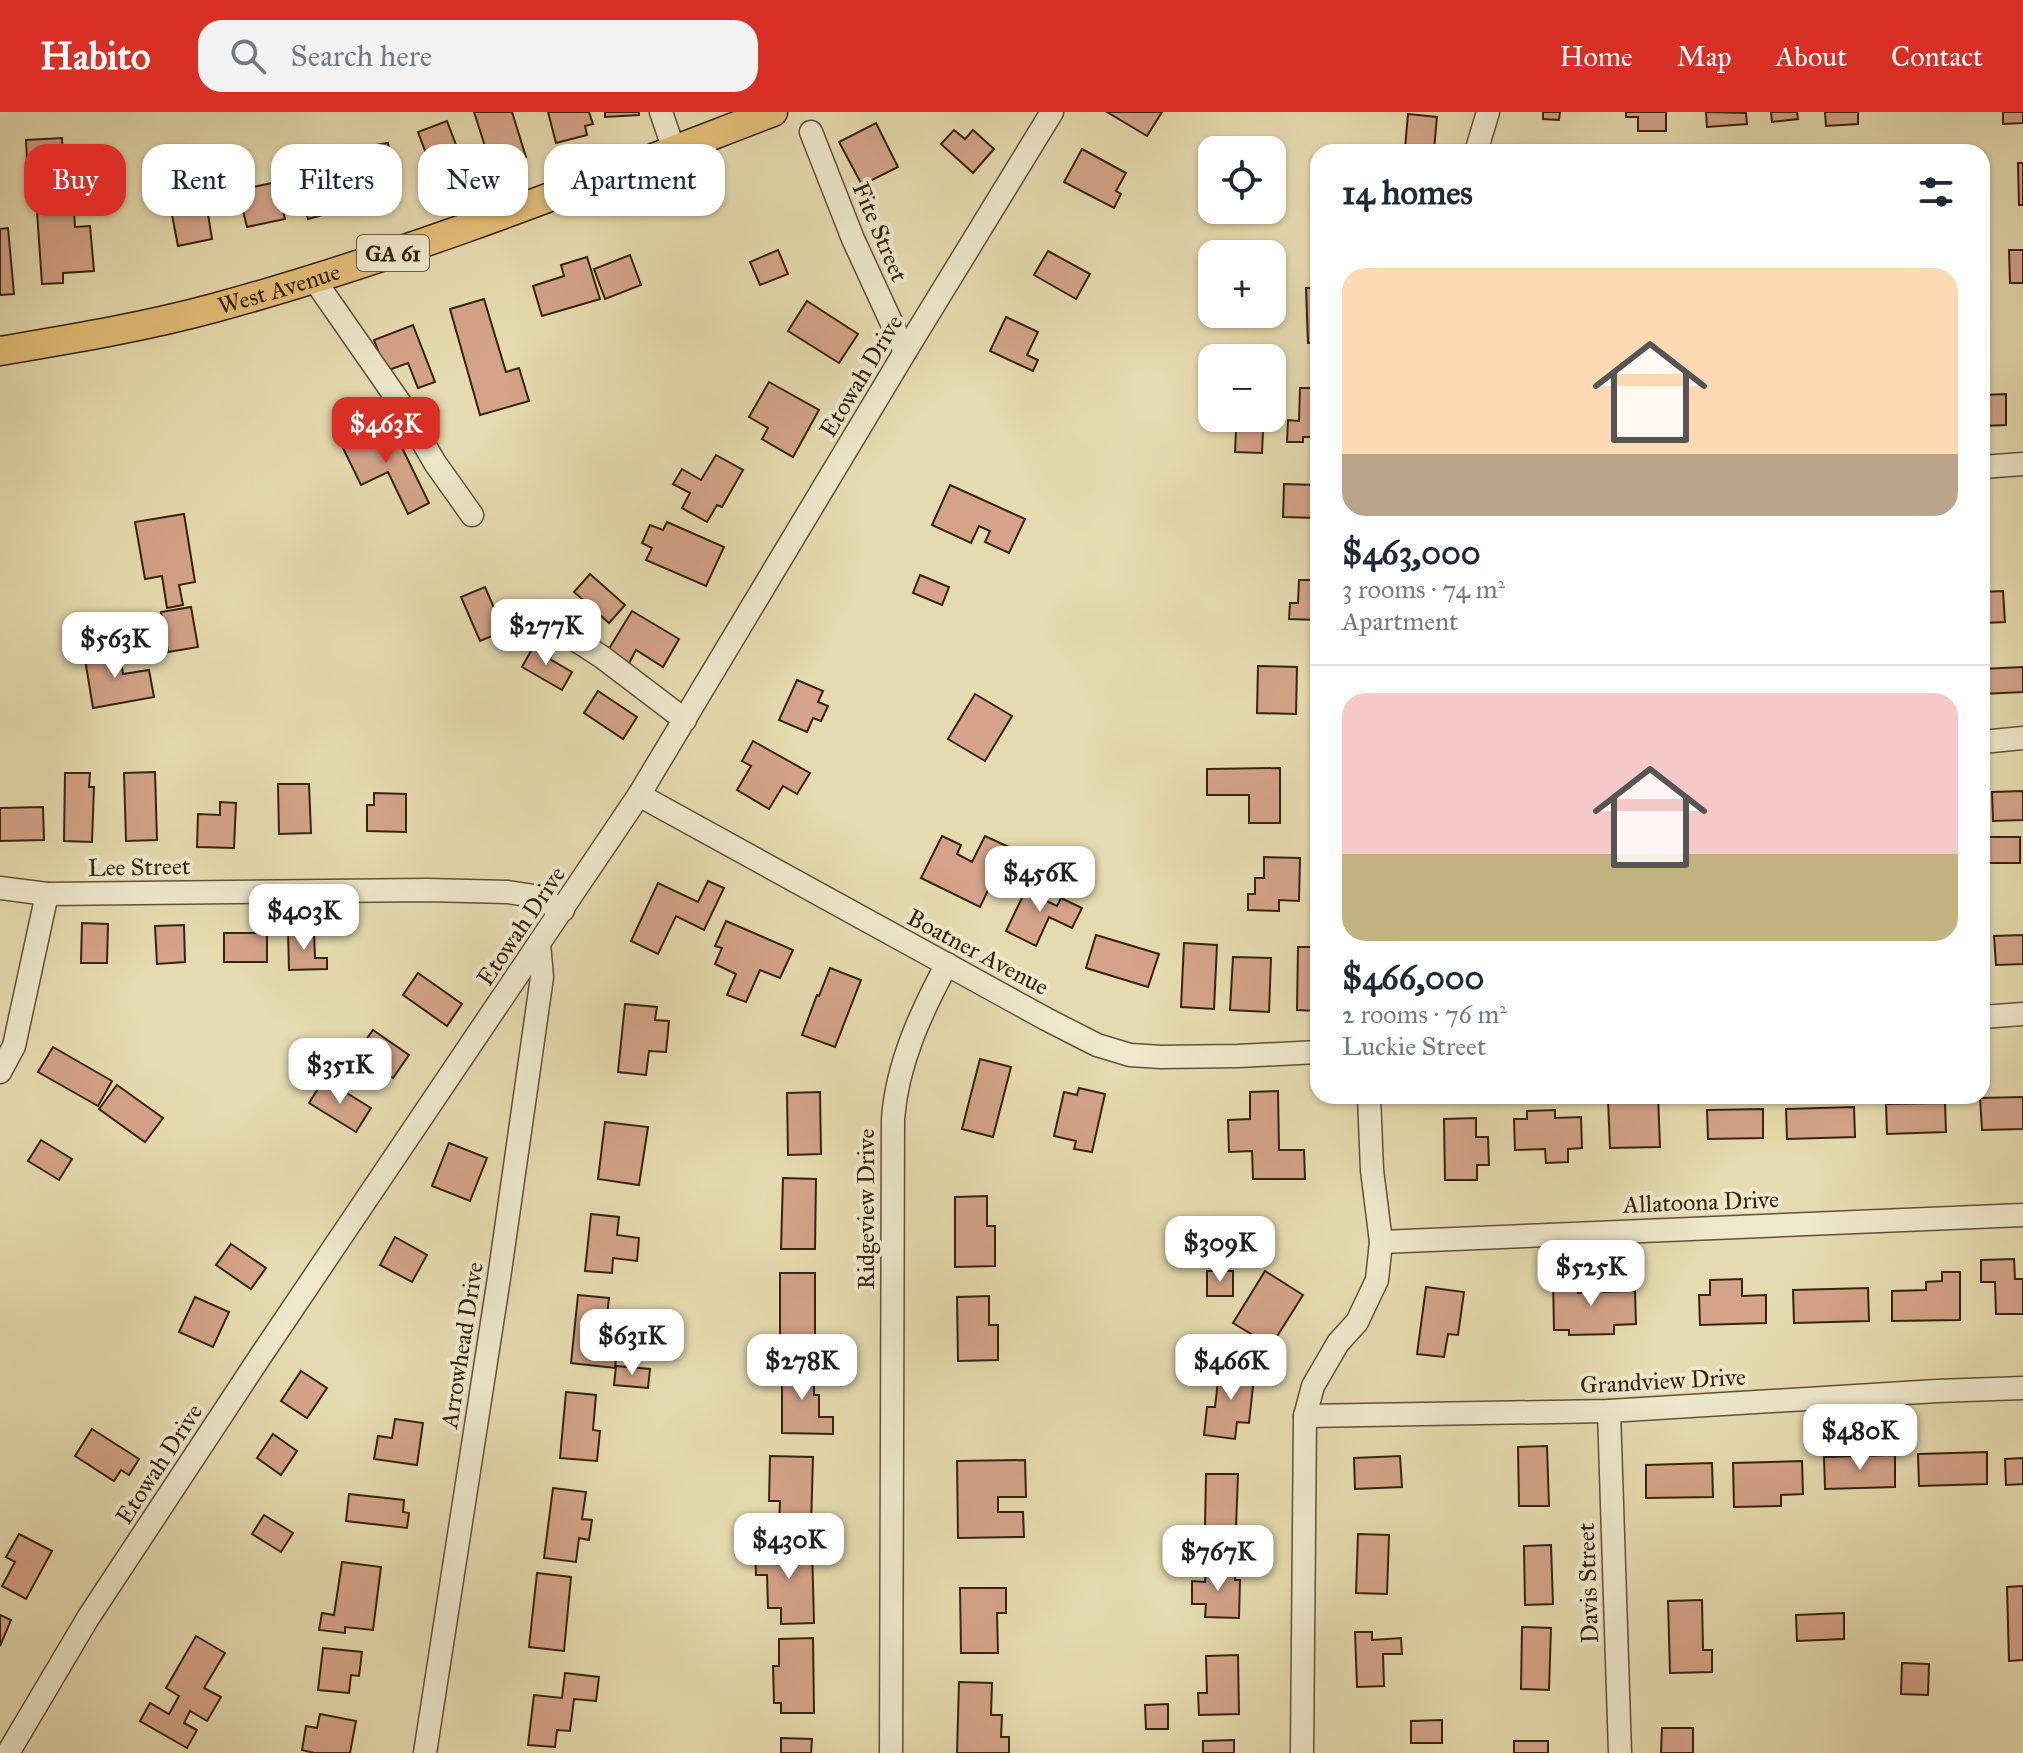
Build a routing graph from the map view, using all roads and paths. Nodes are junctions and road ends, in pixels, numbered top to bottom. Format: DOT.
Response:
graph roads {
  1 [pos="661,112"];
  2 [pos="773,112"];
  3 [pos="1052,112"];
  4 [pos="1488,112"];
  5 [pos="811,132"];
  6 [pos="672,144"];
  7 [pos="690,144"];
  8 [pos="1478,144"];
  9 [pos="544,200"];
  10 [pos="313,278"];
  11 [pos="0,351"];
  12 [pos="905,352"];
  13 [pos="2023,464"];
  14 [pos="1990,466"];
  15 [pos="472,515"];
  16 [pos="543,623"];
  17 [pos="685,720"];
  18 [pos="2023,738"];
  19 [pos="1990,741"];
  20 [pos="639,795"];
  21 [pos="0,888"];
  22 [pos="47,894"];
  23 [pos="563,910"];
  24 [pos="539,944"];
  25 [pos="947,964"];
  26 [pos="2023,1014"];
  27 [pos="1990,1016"];
  28 [pos="1310,1052"];
  29 [pos="0,1072"];
  30 [pos="1369,1104"];
  31 [pos="2023,1215"];
  32 [pos="1381,1242"];
  33 [pos="2023,1388"];
  34 [pos="1609,1411"];
  35 [pos="1305,1416"];
  36 [pos="8,1753"];
  37 [pos="425,1753"];
  38 [pos="891,1753"];
  39 [pos="1302,1753"];
  40 [pos="1620,1753"];
  1 -- 6 [label="street"];
  2 -- 7 [label="main road, West Avenue / GA 61"];
  3 -- 12 [label="street, Etowah Drive"];
  4 -- 8 [label="street"];
  5 -- 12 [label="street, Fite Street"];
  9 -- 10 [label="main road, West Avenue / GA 61"];
  10 -- 11 [label="main road, West Avenue / GA 61"];
  10 -- 15 [label="street"];
  12 -- 17 [label="street, Etowah Drive"];
  13 -- 14 [label="street"];
  16 -- 17 [label="street"];
  17 -- 20 [label="street, Etowah Drive"];
  18 -- 19 [label="street"];
  20 -- 23 [label="street, Etowah Drive"];
  20 -- 25 [label="street, Boatner Avenue"];
  21 -- 22 [label="street, Lee Street"];
  22 -- 23 [label="street, Lee Street"];
  22 -- 29 [label="street"];
  23 -- 24 [label="street, Etowah Drive"];
  24 -- 36 [label="street, Etowah Drive"];
  24 -- 37 [label="street, Arrowhead Drive"];
  25 -- 28 [label="street, Boatner Avenue"];
  25 -- 38 [label="street, Ridgeview Drive"];
  26 -- 27 [label="street"];
  30 -- 32 [label="street"];
  31 -- 32 [label="street, Allatoona Drive"];
  32 -- 35 [label="street"];
  33 -- 34 [label="street, Grandview Drive"];
  34 -- 35 [label="street, Grandview Drive"];
  34 -- 40 [label="street, Davis Street"];
  35 -- 39 [label="street"];
}
